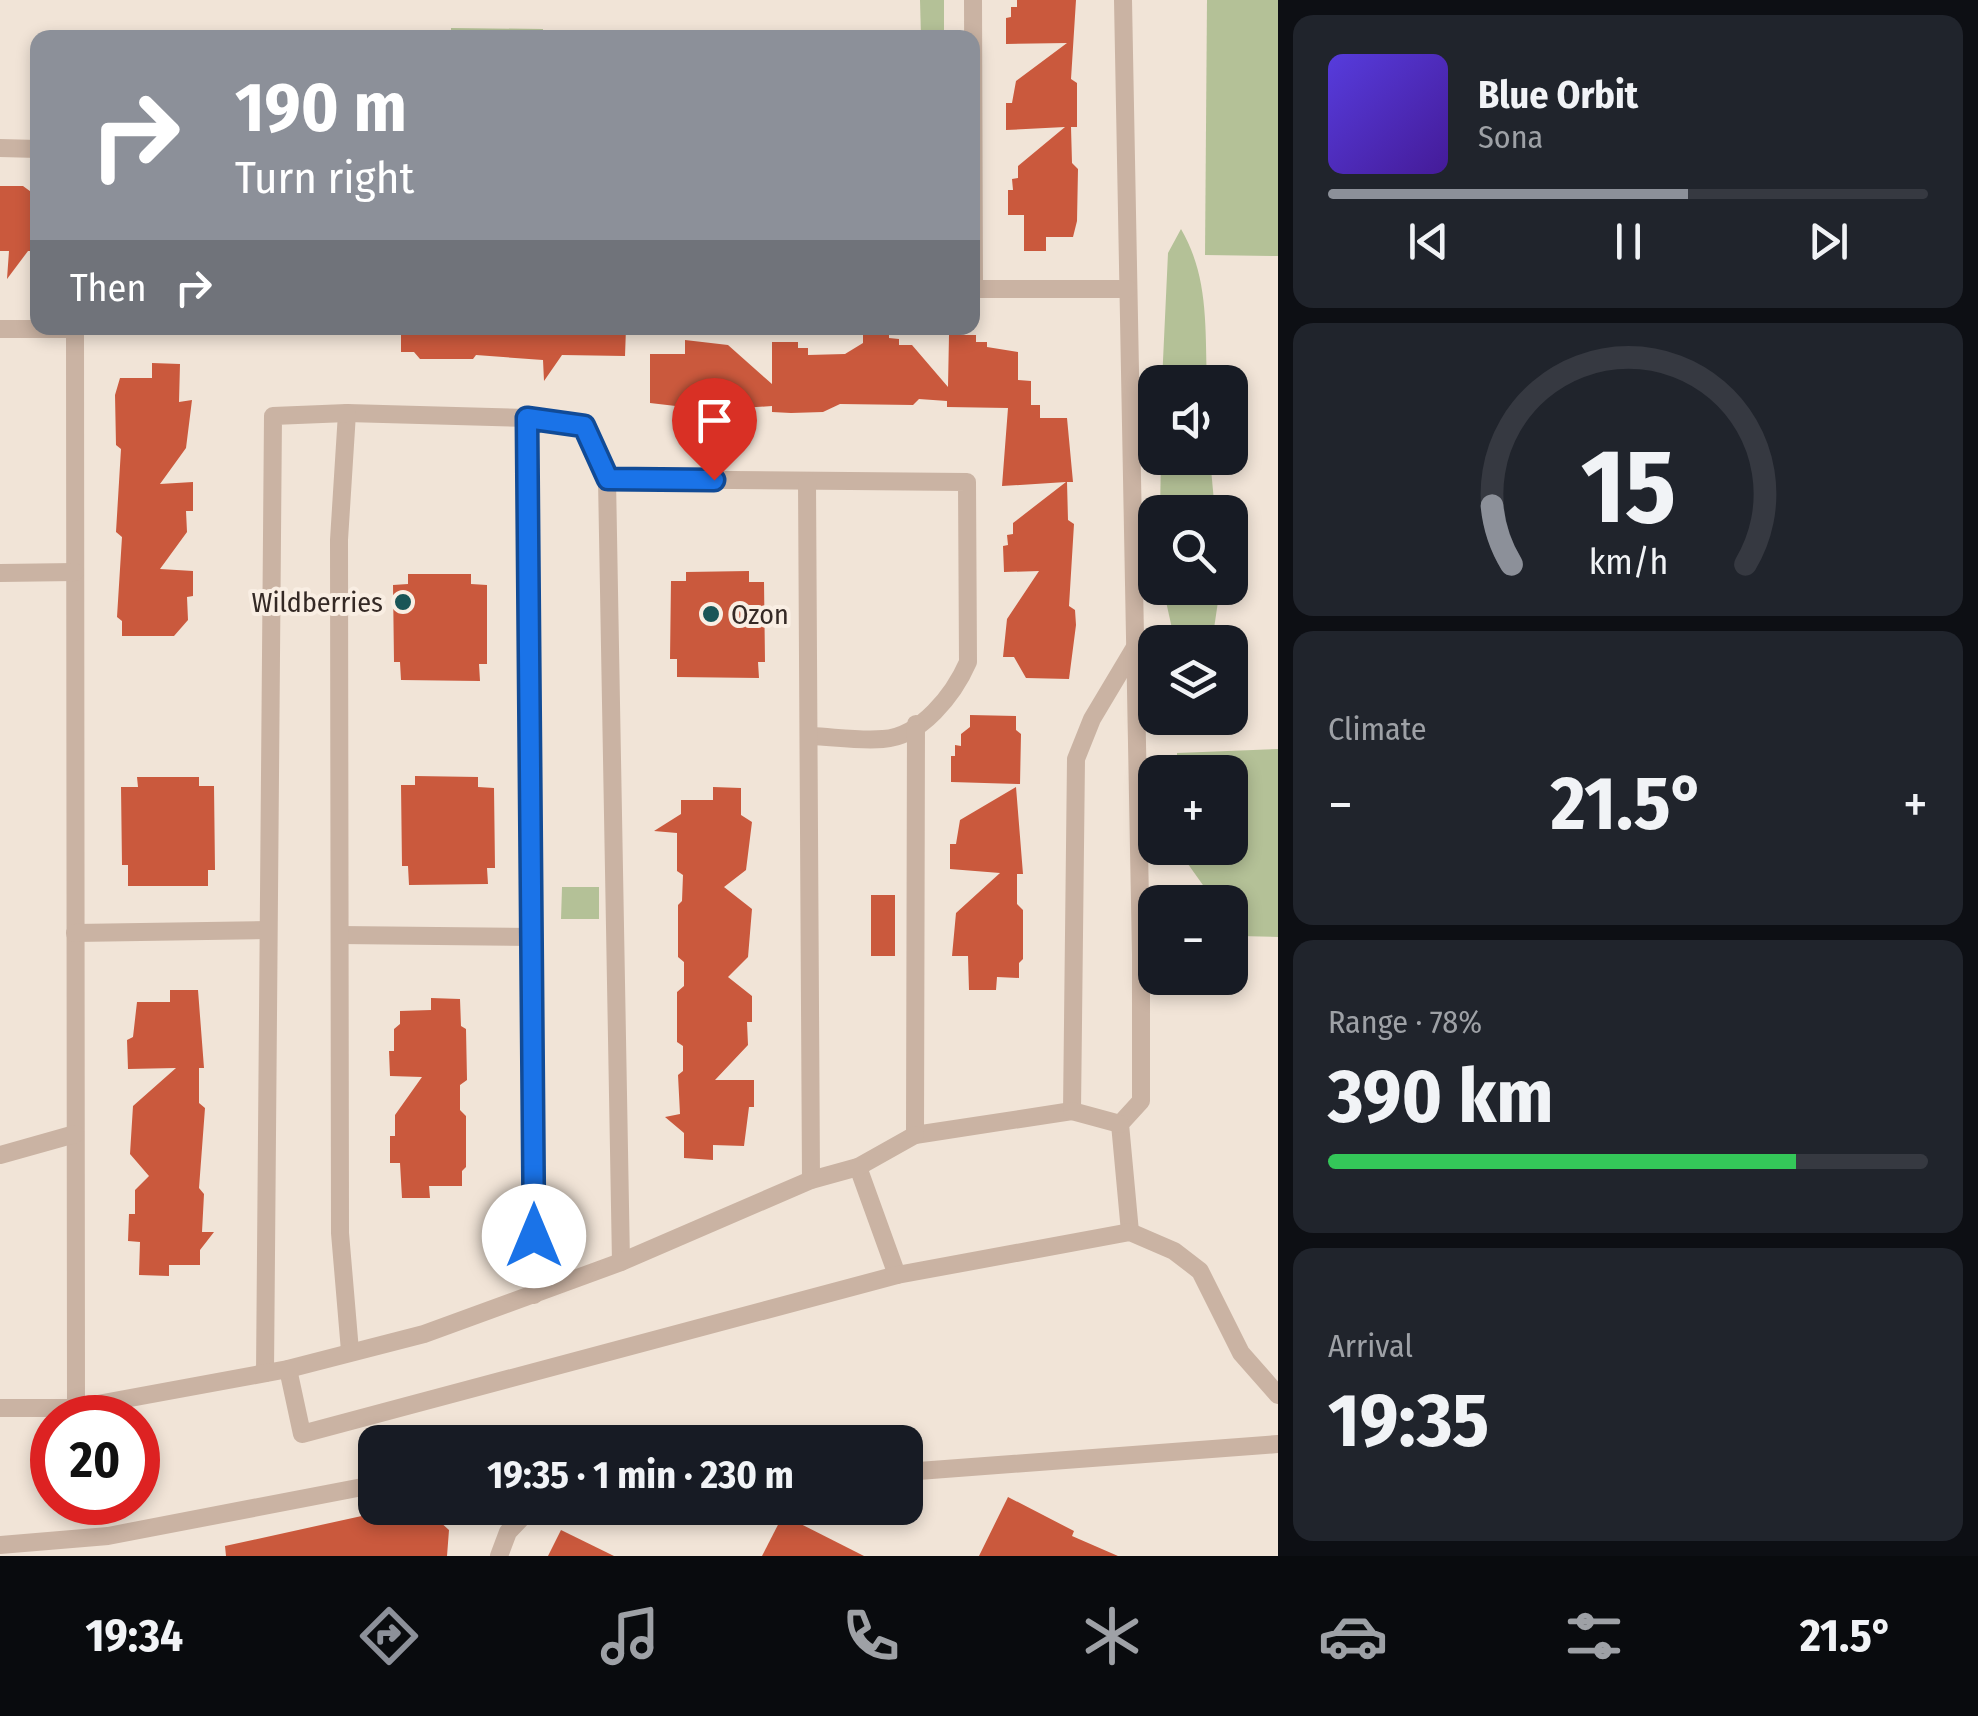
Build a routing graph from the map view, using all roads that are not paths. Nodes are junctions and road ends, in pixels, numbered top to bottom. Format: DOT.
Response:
graph roads {
  1 [pos="973,0"];
  2 [pos="1123,0"];
  3 [pos="973,30"];
  4 [pos="0,148"];
  5 [pos="30,149"];
  6 [pos="980,289"];
  7 [pos="1128,289"];
  8 [pos="0,329"];
  9 [pos="30,329"];
  10 [pos="75,335"];
  11 [pos="347,413"];
  12 [pos="527,418"];
  13 [pos="608,479"];
  14 [pos="806,480"];
  15 [pos="75,572"];
  16 [pos="0,573"];
  17 [pos="1135,647"];
  18 [pos="916,724"];
  19 [pos="811,736"];
  20 [pos="268,930"];
  21 [pos="75,932"];
  22 [pos="340,935"];
  23 [pos="532,937"];
  24 [pos="1072,1111"];
  25 [pos="1120,1124"];
  26 [pos="75,1134"];
  27 [pos="915,1135"];
  28 [pos="0,1155"];
  29 [pos="858,1167"];
  30 [pos="811,1180"];
  31 [pos="1130,1232"];
  32 [pos="621,1262"];
  33 [pos="898,1275"];
  34 [pos="534,1296"];
  35 [pos="350,1351"];
  36 [pos="288,1369"];
  37 [pos="264,1374"];
  38 [pos="76,1395"];
  39 [pos="148,1395"];
  40 [pos="1278,1395"];
  41 [pos="0,1408"];
  42 [pos="30,1408"];
  43 [pos="1278,1444"];
  44 [pos="923,1471"];
  45 [pos="358,1488"];
  46 [pos="515,1525"];
  47 [pos="5,1548"];
  48 [pos="499,1556"];
  1 -- 3 [label="lane"];
  2 -- 7 [label="lane"];
  4 -- 5 [label="lane"];
  6 -- 7 [label="lane"];
  7 -- 17 [label="lane"];
  8 -- 9 [label="lane"];
  10 -- 15 [label="lane"];
  11 -- 12 [label="lane"];
  11 -- 20 [label="lane"];
  11 -- 22 [label="lane"];
  12 -- 13 [label="lane"];
  12 -- 23 [label="lane"];
  13 -- 14 [label="lane"];
  13 -- 32 [label="lane"];
  14 -- 18 [label="lane"];
  14 -- 19 [label="lane"];
  15 -- 16 [label="lane"];
  15 -- 21 [label="lane"];
  17 -- 24 [label="lane"];
  17 -- 25 [label="lane"];
  18 -- 19 [label="lane"];
  18 -- 27 [label="lane"];
  19 -- 30 [label="lane"];
  20 -- 21 [label="lane"];
  20 -- 37 [label="lane"];
  21 -- 26 [label="lane"];
  22 -- 23 [label="lane"];
  22 -- 35 [label="lane"];
  23 -- 34 [label="lane"];
  24 -- 25 [label="lane"];
  24 -- 27 [label="lane"];
  25 -- 31 [label="lane"];
  26 -- 28 [label="lane"];
  26 -- 38 [label="lane"];
  27 -- 29 [label="lane"];
  29 -- 30 [label="lane"];
  29 -- 33 [label="lane"];
  30 -- 32 [label="lane"];
  31 -- 33 [label="lane"];
  31 -- 40 [label="lane"];
  32 -- 34 [label="lane"];
  33 -- 36 [label="lane"];
  34 -- 35 [label="lane"];
  35 -- 36 [label="lane"];
  36 -- 37 [label="lane"];
  37 -- 39 [label="lane"];
  41 -- 42 [label="lane"];
  43 -- 44 [label="lane"];
  45 -- 47 [label="lane"];
  46 -- 48 [label="lane"];
}
